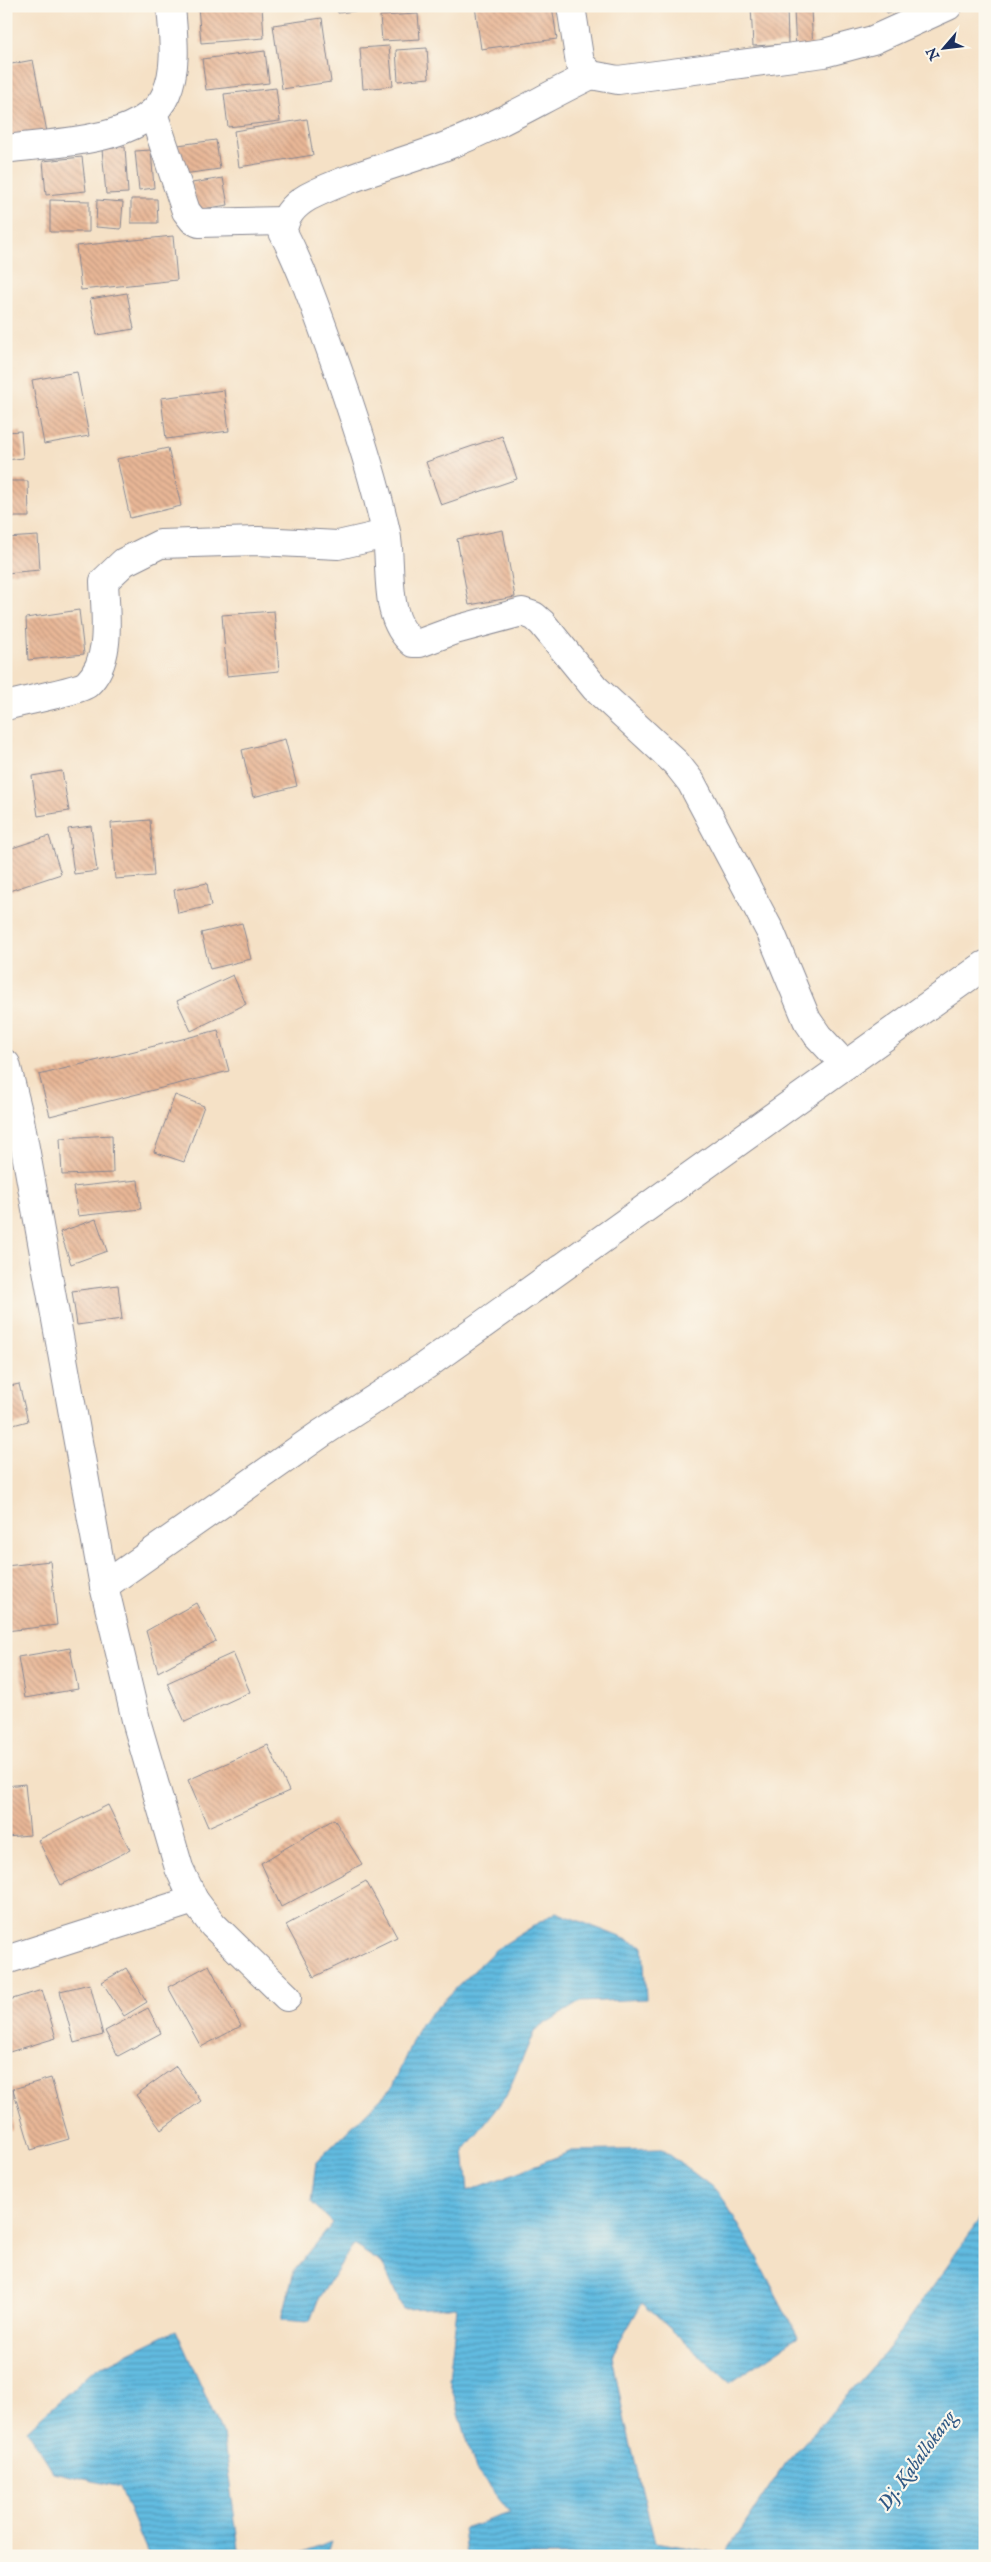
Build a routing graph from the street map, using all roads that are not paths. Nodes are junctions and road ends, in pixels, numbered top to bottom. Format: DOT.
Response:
graph roads {
  1 [pos="171,6"];
  2 [pos="571,6"];
  3 [pos="948,6"];
  4 [pos="591,75"];
  5 [pos="153,112"];
  6 [pos="6,149"];
  7 [pos="284,221"];
  8 [pos="386,534"];
  9 [pos="6,706"];
  10 [pos="985,965"];
  11 [pos="6,1064"];
  12 [pos="845,1065"];
  13 [pos="104,1586"];
  14 [pos="194,1900"];
  15 [pos="6,1960"];
  16 [pos="287,1997"];
  1 -- 5 [label="street"];
  2 -- 4 [label="street"];
  3 -- 4 [label="street"];
  4 -- 7 [label="street"];
  5 -- 6 [label="street"];
  5 -- 7 [label="street"];
  7 -- 8 [label="street"];
  8 -- 9 [label="street"];
  8 -- 12 [label="street"];
  10 -- 12 [label="street"];
  11 -- 13 [label="street"];
  12 -- 13 [label="street"];
  13 -- 14 [label="street"];
  14 -- 15 [label="street"];
  14 -- 16 [label="street"];
}
